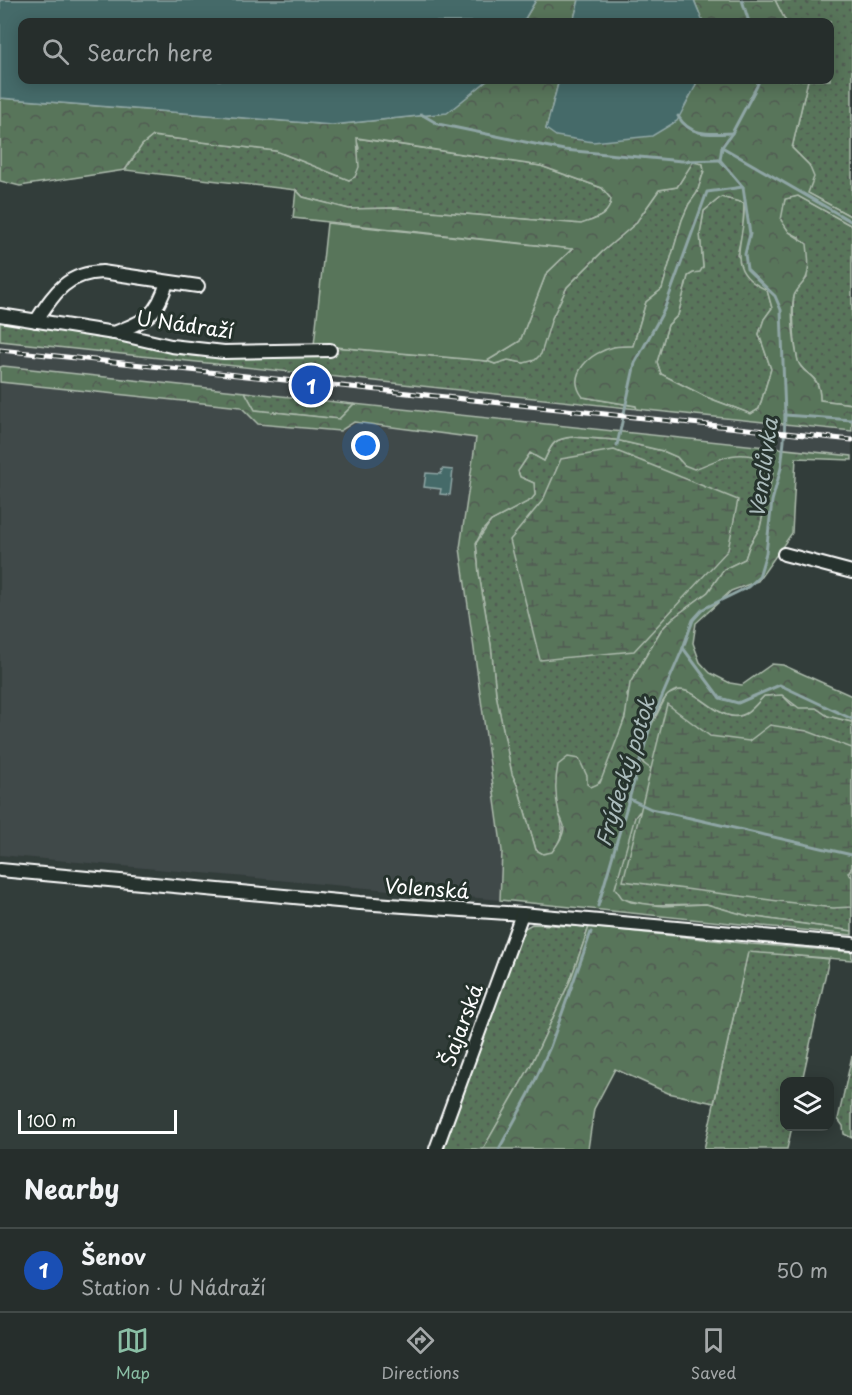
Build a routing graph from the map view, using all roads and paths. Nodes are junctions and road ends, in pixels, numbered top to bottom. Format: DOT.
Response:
graph roads {
  1 [pos="167,282"];
  2 [pos="198,285"];
  3 [pos="0,315"];
  4 [pos="36,321"];
  5 [pos="114,333"];
  6 [pos="330,350"];
  7 [pos="784,554"];
  8 [pos="852,572"];
  9 [pos="0,870"];
  10 [pos="522,914"];
  11 [pos="852,944"];
  12 [pos="436,1149"];
  1 -- 2 [label="street, U Nádraží"];
  1 -- 4 [label="street, U Nádraží"];
  1 -- 5 [label="street"];
  3 -- 4 [label="street, U Nádraží"];
  4 -- 5 [label="street, U Nádraží"];
  5 -- 6 [label="street, U Nádraží"];
  7 -- 8 [label="street"];
  9 -- 10 [label="street, Volenská"];
  10 -- 11 [label="street, Volenská"];
  10 -- 12 [label="street, Šajarská"];
}
